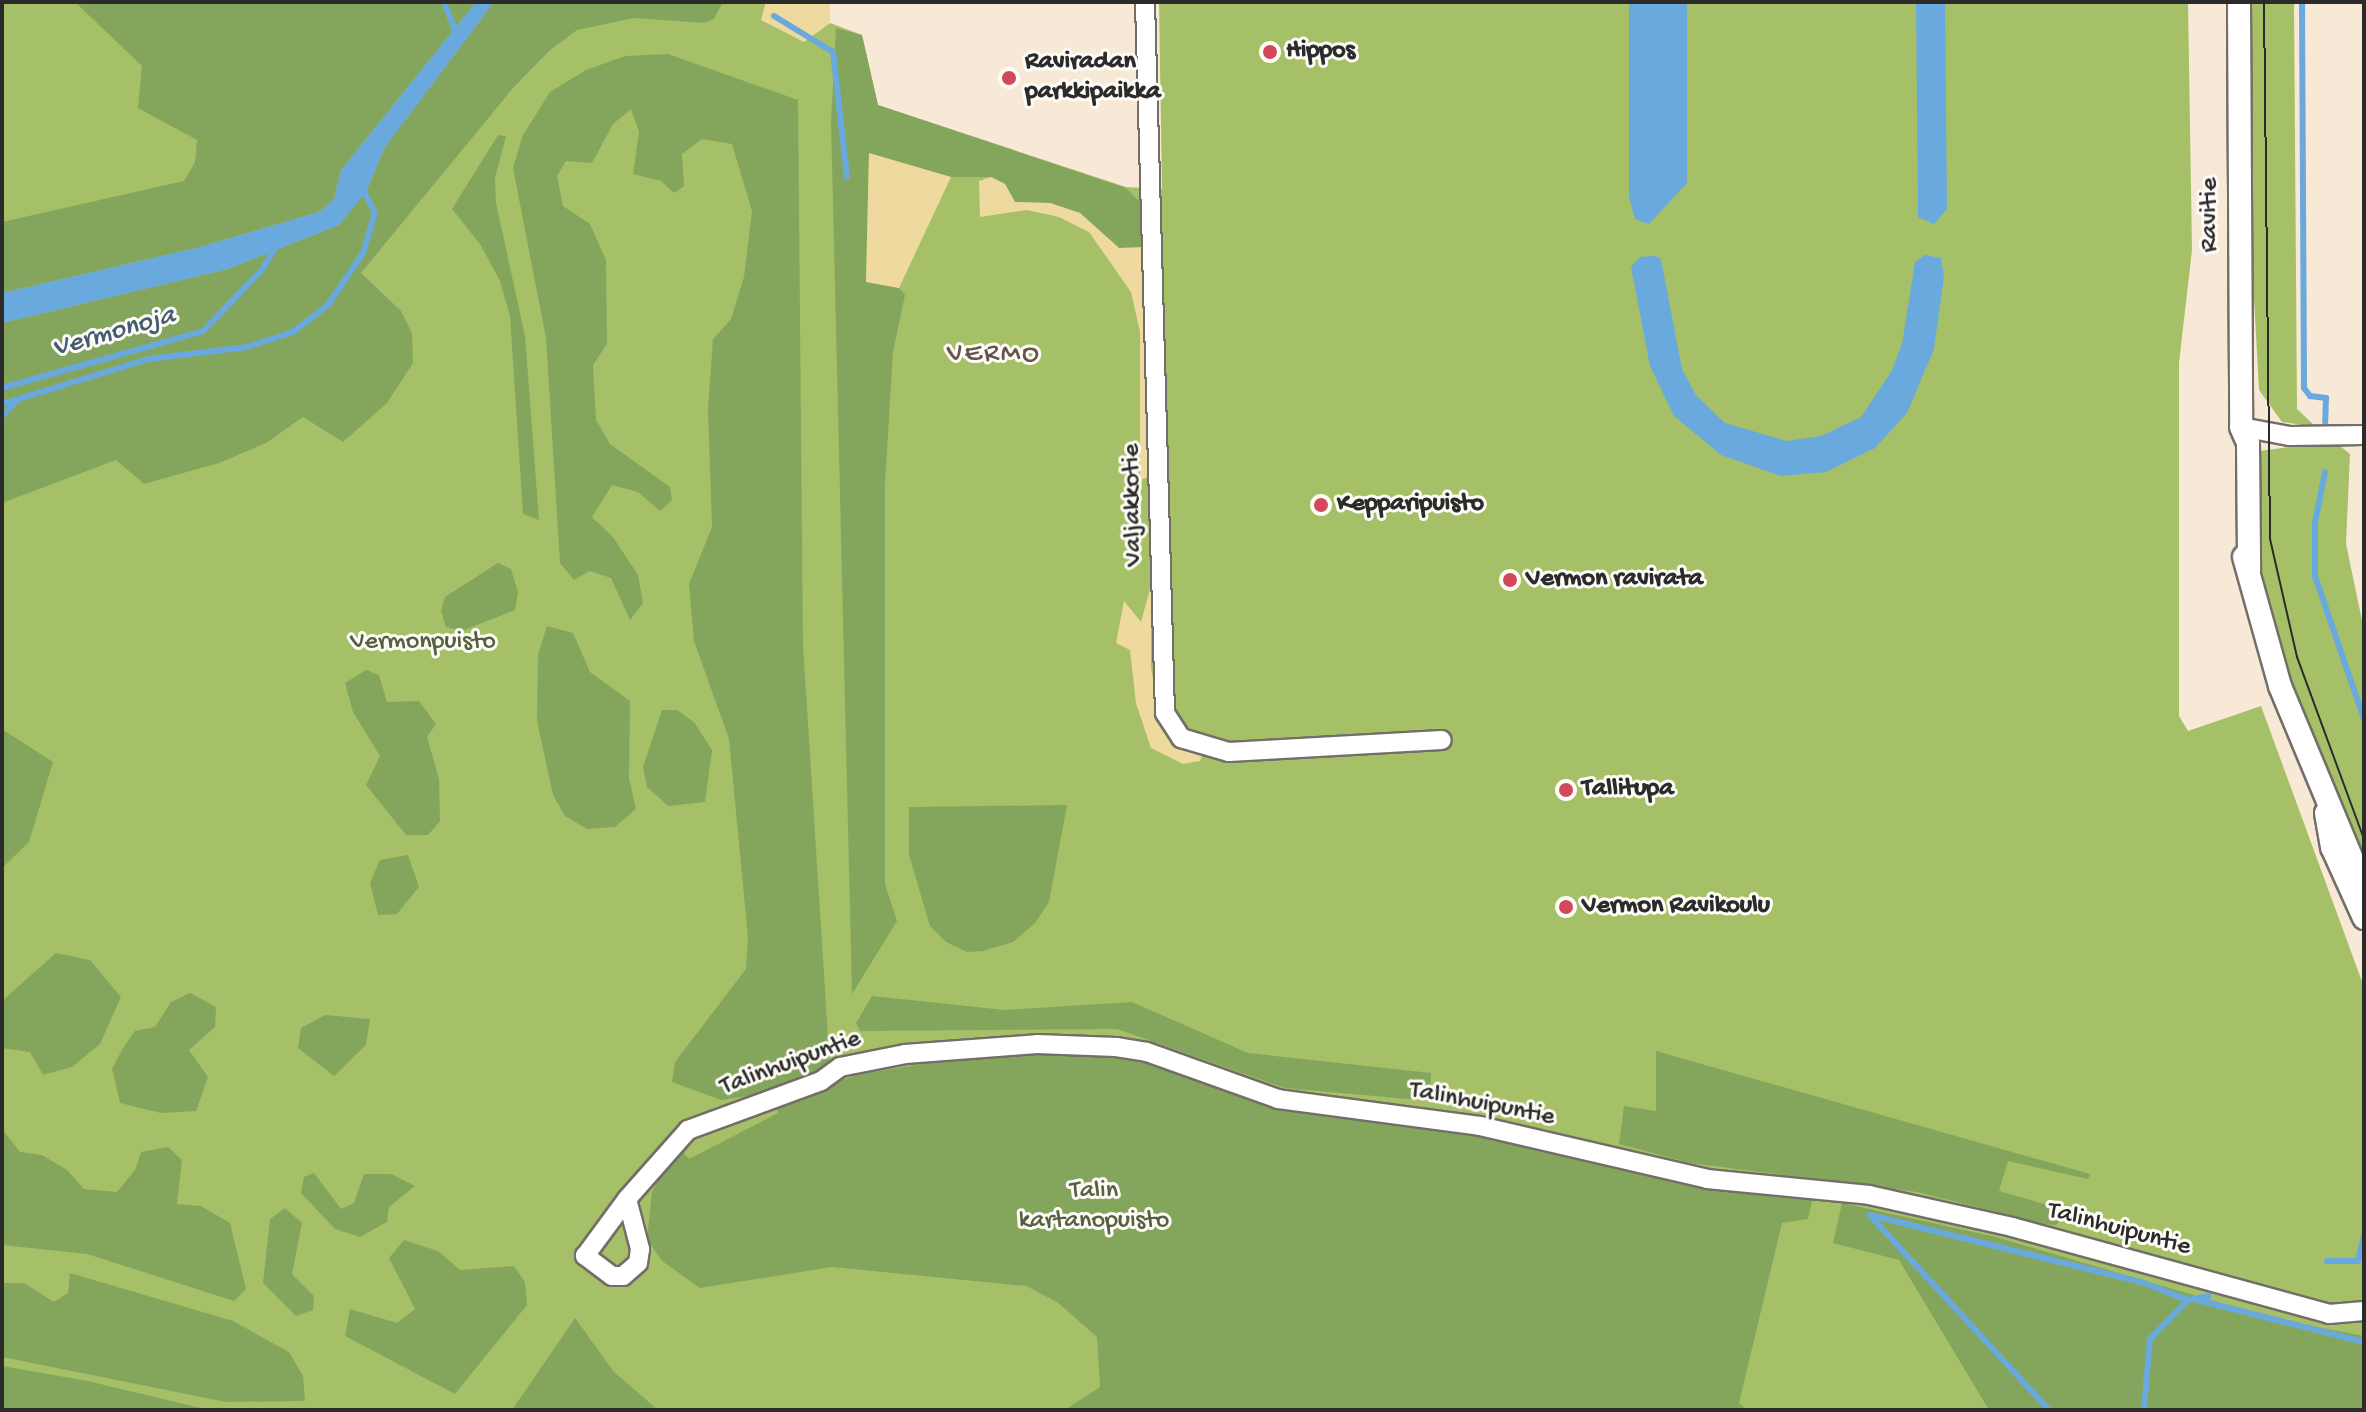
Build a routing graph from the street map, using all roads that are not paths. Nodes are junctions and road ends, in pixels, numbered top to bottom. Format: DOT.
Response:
graph roads {
  1 [pos="1145,2"];
  2 [pos="2239,2"];
  3 [pos="2241,427"];
  4 [pos="2364,435"];
  5 [pos="1442,740"];
  6 [pos="2324,800"];
  7 [pos="2364,888"];
  8 [pos="2364,918"];
  9 [pos="627,1199"];
  10 [pos="2364,1311"];
  1 -- 5 [label="street, Valjakkotie"];
  2 -- 3 [label="street, Ravitie"];
  3 -- 4 [label="street"];
  3 -- 6 [label="street, Ravitie"];
  6 -- 7 [label="street, Ravitie"];
  6 -- 8 [label="street, Ravitie"];
  9 -- 10 [label="street, Talinhuipuntie"];
}
